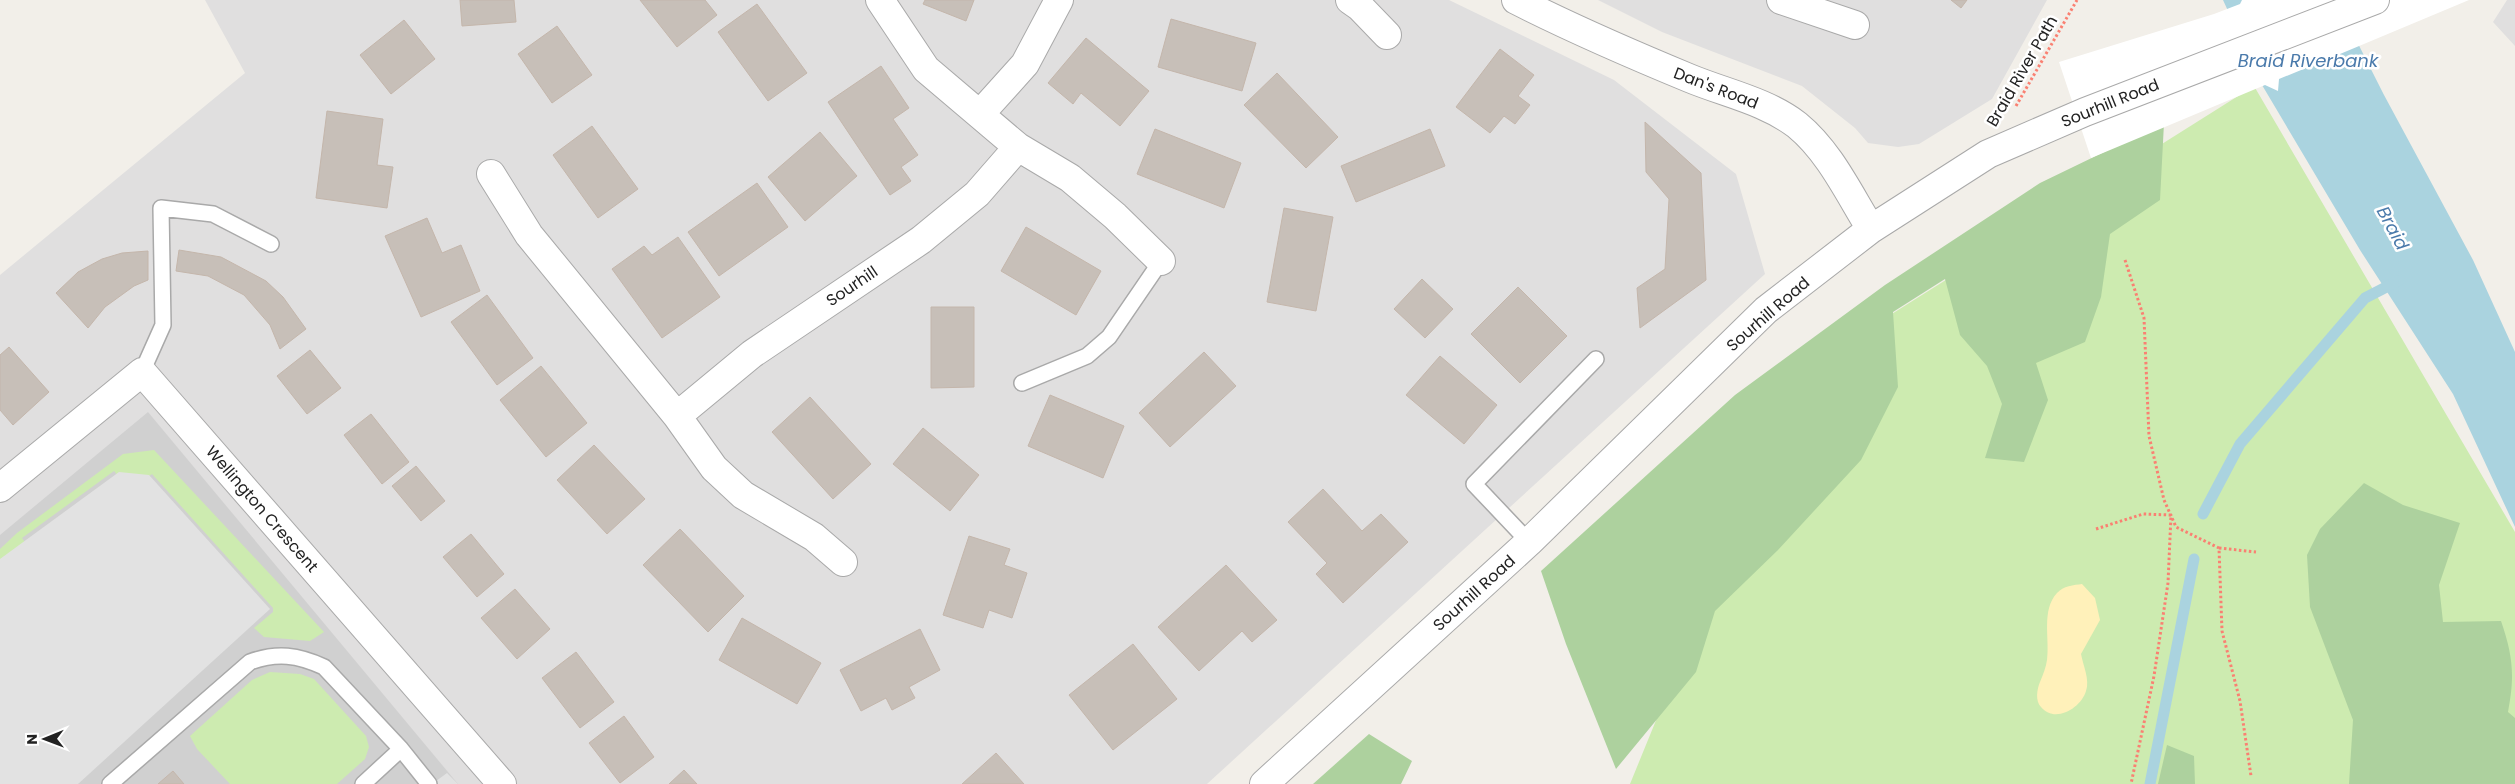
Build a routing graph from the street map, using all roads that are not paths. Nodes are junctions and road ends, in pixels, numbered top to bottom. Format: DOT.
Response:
graph roads {
  1 [pos="880,0"];
  2 [pos="1059,0"];
  3 [pos="1350,0"];
  4 [pos="1516,0"];
  5 [pos="1781,0"];
  6 [pos="2375,0"];
  7 [pos="1855,25"];
  8 [pos="1387,35"];
  9 [pos="980,114"];
  10 [pos="1018,147"];
  11 [pos="490,174"];
  12 [pos="1871,230"];
  13 [pos="271,244"];
  14 [pos="1160,261"];
  15 [pos="1596,360"];
  16 [pos="142,372"];
  17 [pos="1022,383"];
  18 [pos="677,416"];
  19 [pos="0,488"];
  20 [pos="1529,542"];
  21 [pos="843,562"];
  22 [pos="401,749"];
  23 [pos="110,784"];
  24 [pos="363,784"];
  25 [pos="429,784"];
  26 [pos="502,784"];
  27 [pos="1264,784"];
  1 -- 9 [label="street"];
  2 -- 9 [label="street"];
  3 -- 8 [label="street"];
  4 -- 12 [label="street, Dan's Road"];
  5 -- 7 [label="street"];
  6 -- 12 [label="street, Sourhill Road"];
  9 -- 10 [label="street"];
  10 -- 14 [label="street"];
  10 -- 18 [label="street, Sourhill"];
  11 -- 18 [label="street"];
  12 -- 20 [label="street, Sourhill Road"];
  13 -- 16 [label="lane"];
  14 -- 17 [label="lane"];
  15 -- 20 [label="lane"];
  16 -- 19 [label="street"];
  16 -- 26 [label="street, Wellington Crescent"];
  18 -- 21 [label="street"];
  20 -- 27 [label="street, Sourhill Road"];
  22 -- 23 [label="lane"];
  22 -- 24 [label="lane"];
  22 -- 25 [label="lane"];
}
